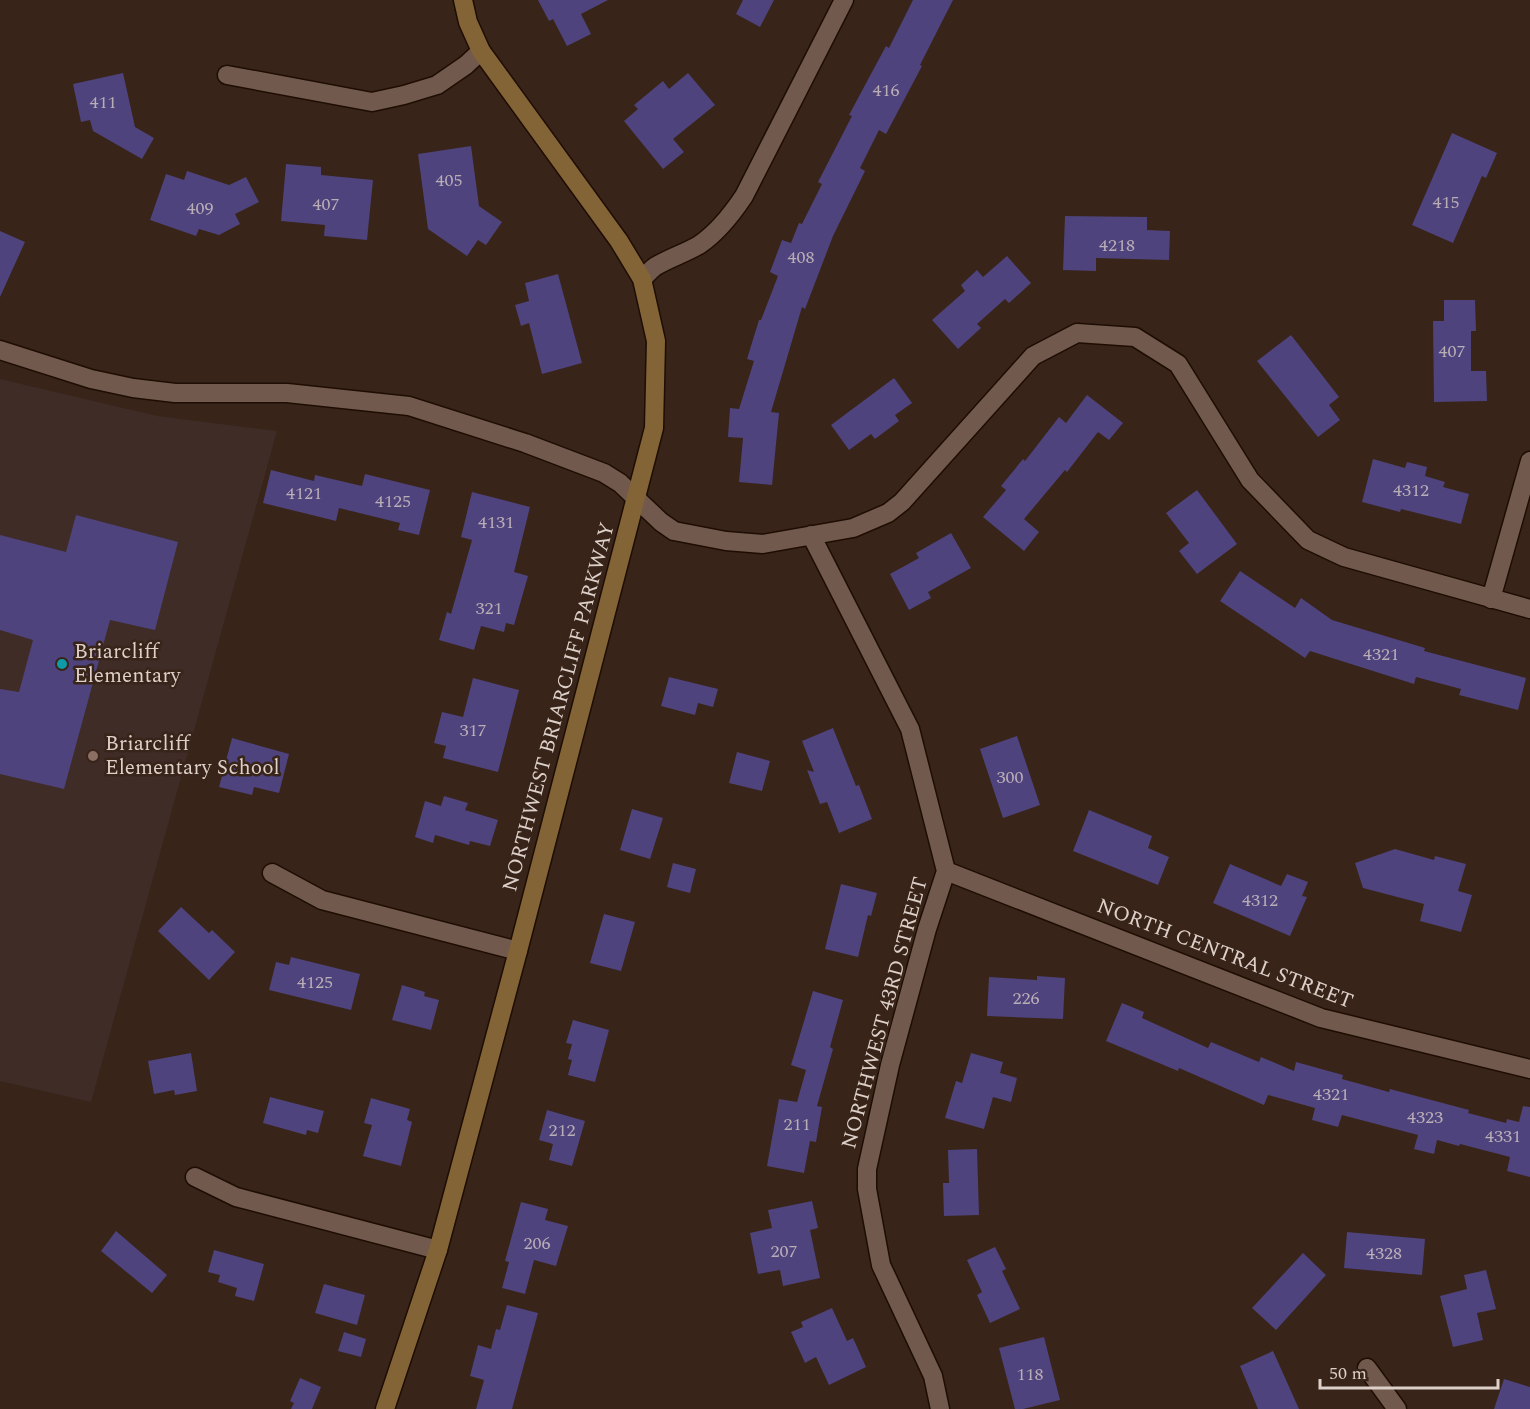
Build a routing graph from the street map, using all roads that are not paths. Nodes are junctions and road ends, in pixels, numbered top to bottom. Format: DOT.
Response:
graph roads {
  1 [pos="463,0"];
  2 [pos="844,0"];
  3 [pos="481,51"];
  4 [pos="227,75"];
  5 [pos="642,279"];
  6 [pos="0,350"];
  7 [pos="1530,461"];
  8 [pos="637,501"];
  9 [pos="812,535"];
  10 [pos="1491,599"];
  11 [pos="1530,609"];
  12 [pos="946,871"];
  13 [pos="272,873"];
  14 [pos="518,951"];
  15 [pos="1530,1069"];
  16 [pos="195,1177"];
  17 [pos="438,1250"];
  18 [pos="1367,1368"];
  19 [pos="385,1409"];
  20 [pos="940,1409"];
  21 [pos="1397,1409"];
  1 -- 3 [label="main road, NORTHWEST BRIARCLIFF PARKWAY"];
  2 -- 5 [label="street"];
  3 -- 4 [label="street"];
  3 -- 5 [label="main road, NORTHWEST BRIARCLIFF PARKWAY"];
  5 -- 8 [label="main road, NORTHWEST BRIARCLIFF PARKWAY"];
  6 -- 8 [label="street"];
  7 -- 10 [label="street"];
  8 -- 9 [label="street"];
  8 -- 14 [label="main road, NORTHWEST BRIARCLIFF PARKWAY"];
  9 -- 10 [label="street"];
  9 -- 12 [label="street, NORTHWEST 43RD STREET"];
  10 -- 11 [label="street"];
  12 -- 15 [label="street, NORTH CENTRAL STREET"];
  12 -- 20 [label="street, NORTHWEST 43RD STREET"];
  13 -- 14 [label="street"];
  14 -- 17 [label="main road, NORTHWEST BRIARCLIFF PARKWAY"];
  16 -- 17 [label="street"];
  17 -- 19 [label="main road, NORTHWEST BRIARCLIFF PARKWAY"];
  18 -- 21 [label="street"];
}
